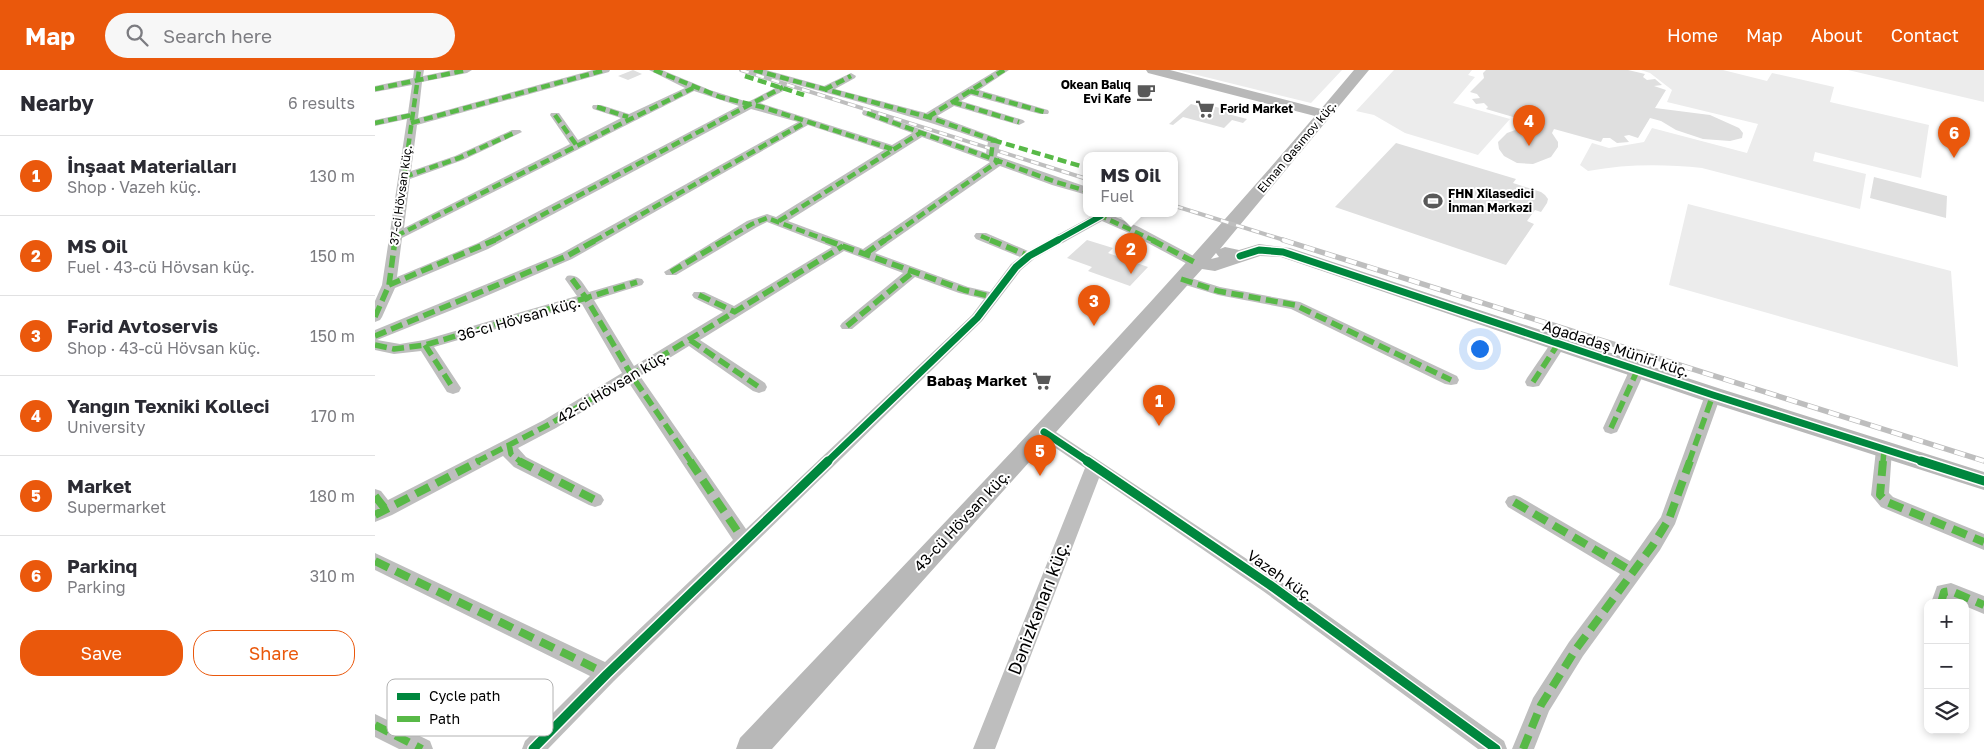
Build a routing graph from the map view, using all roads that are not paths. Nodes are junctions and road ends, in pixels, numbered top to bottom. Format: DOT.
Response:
graph roads {
  1 [pos="467,70"];
  2 [pos="605,70"];
  3 [pos="654,70"];
  4 [pos="783,70"];
  5 [pos="1003,70"];
  6 [pos="1153,70"];
  7 [pos="1362,70"];
  8 [pos="749,73"];
  9 [pos="418,75"];
  10 [pos="773,75"];
  11 [pos="851,76"];
  12 [pos="783,87"];
  13 [pos="693,88"];
  14 [pos="375,89"];
  15 [pos="824,90"];
  16 [pos="970,91"];
  17 [pos="804,95"];
  18 [pos="953,102"];
  19 [pos="747,105"];
  20 [pos="597,107"];
  21 [pos="1044,112"];
  22 [pos="867,113"];
  23 [pos="1323,114"];
  24 [pos="555,115"];
  25 [pos="628,117"];
  26 [pos="928,117"];
  27 [pos="412,119"];
  28 [pos="806,122"];
  29 [pos="1019,122"];
  30 [pos="375,123"];
  31 [pos="516,132"];
  32 [pos="920,133"];
  33 [pos="577,146"];
  34 [pos="892,149"];
  35 [pos="996,158"];
  36 [pos="404,178"];
  37 [pos="1083,190"];
  38 [pos="1096,217"];
  39 [pos="1107,217"];
  40 [pos="779,221"];
  41 [pos="1232,224"];
  42 [pos="396,236"];
  43 [pos="981,236"];
  44 [pos="1214,244"];
  45 [pos="843,246"];
  46 [pos="865,254"];
  47 [pos="1029,256"];
  48 [pos="1240,256"];
  49 [pos="1189,271"];
  50 [pos="671,272"];
  51 [pos="913,272"];
  52 [pos="572,278"];
  53 [pos="637,282"];
  54 [pos="389,285"];
  55 [pos="699,295"];
  56 [pos="993,297"];
  57 [pos="586,298"];
  58 [pos="735,312"];
  59 [pos="375,317"];
  60 [pos="847,326"];
  61 [pos="375,336"];
  62 [pos="690,340"];
  63 [pos="1558,344"];
  64 [pos="375,345"];
  65 [pos="425,346"];
  66 [pos="1637,370"];
  67 [pos="632,376"];
  68 [pos="1451,380"];
  69 [pos="1533,382"];
  70 [pos="759,387"];
  71 [pos="453,388"];
  72 [pos="1713,395"];
  73 [pos="1611,428"];
  74 [pos="1044,432"];
  75 [pos="509,444"];
  76 [pos="1884,450"];
  77 [pos="1094,467"];
  78 [pos="1984,481"];
  79 [pos="375,496"];
  80 [pos="595,500"];
  81 [pos="1514,502"];
  82 [pos="381,513"];
  83 [pos="744,541"];
  84 [pos="1984,542"];
  85 [pos="375,561"];
  86 [pos="1633,572"];
  87 [pos="1942,599"];
  88 [pos="1984,605"];
  89 [pos="607,674"];
  90 [pos="375,725"];
  91 [pos="553,729"];
  92 [pos="387,731"];
  93 [pos="397,736"];
  94 [pos="546,736"];
  95 [pos="422,749"];
  96 [pos="533,749"];
  97 [pos="751,749"];
  98 [pos="984,749"];
  99 [pos="1496,749"];
  100 [pos="1523,749"];
  1 -- 9 [label="street"];
  2 -- 27 [label="street"];
  3 -- 13 [label="street"];
  4 -- 10 [label="street"];
  5 -- 16 [label="street"];
  6 -- 23 [label="main road"];
  7 -- 23 [label="main road, Elman Qasımov küç."];
  8 -- 10 [label="street"];
  8 -- 12 [label="street"];
  9 -- 14 [label="street"];
  9 -- 27 [label="street, 37-ci Hövsan küç."];
  10 -- 15 [label="street"];
  11 -- 15 [label="street"];
  12 -- 17 [label="street"];
  12 -- 19 [label="street"];
  13 -- 19 [label="street"];
  13 -- 25 [label="street"];
  15 -- 26 [label="street"];
  16 -- 18 [label="street"];
  16 -- 21 [label="street"];
  18 -- 26 [label="street"];
  18 -- 29 [label="street"];
  19 -- 28 [label="street"];
  19 -- 54 [label="street"];
  20 -- 25 [label="street"];
  22 -- 32 [label="street"];
  23 -- 41 [label="main road, Elman Qasımov küç."];
  24 -- 33 [label="street"];
  25 -- 33 [label="street"];
  26 -- 35 [label="street"];
  27 -- 30 [label="street"];
  27 -- 36 [label="street, 37-ci Hövsan küç."];
  28 -- 34 [label="street"];
  28 -- 61 [label="street"];
  31 -- 36 [label="street"];
  32 -- 34 [label="street"];
  32 -- 35 [label="street"];
  33 -- 42 [label="street"];
  34 -- 40 [label="street"];
  35 -- 37 [label="street"];
  35 -- 46 [label="street"];
  36 -- 42 [label="street, 37-ci Hövsan küç."];
  38 -- 47 [label="street"];
  39 -- 49 [label="street"];
  40 -- 45 [label="street"];
  40 -- 50 [label="street"];
  41 -- 44 [label="main road, 43-cü Hövsan küç."];
  42 -- 54 [label="street, 37-ci Hövsan küç."];
  43 -- 47 [label="street"];
  44 -- 48 [label="main road"];
  44 -- 49 [label="main road, 43-cü Hövsan küç."];
  45 -- 46 [label="street"];
  45 -- 58 [label="street, 42-ci Hövsan küç."];
  46 -- 51 [label="street"];
  47 -- 56 [label="street"];
  48 -- 49 [label="main road, Ağadadaş Müniri küç."];
  48 -- 63 [label="main road, Ağadadaş Müniri küç."];
  49 -- 68 [label="street"];
  49 -- 74 [label="main road, 43-cü Hövsan küç."];
  51 -- 56 [label="street"];
  51 -- 60 [label="street"];
  52 -- 57 [label="street"];
  53 -- 57 [label="street"];
  54 -- 59 [label="street, 37-ci Hövsan küç."];
  55 -- 58 [label="street"];
  56 -- 83 [label="street"];
  57 -- 65 [label="street, 36-cı Hövsan küç."];
  57 -- 67 [label="street, 36-cı Hövsan küç."];
  58 -- 62 [label="street, 42-ci Hövsan küç."];
  62 -- 67 [label="street, 42-ci Hövsan küç."];
  62 -- 70 [label="street"];
  63 -- 66 [label="main road, Ağadadaş Müniri küç."];
  63 -- 69 [label="street"];
  64 -- 65 [label="street, 36-cı Hövsan küç."];
  65 -- 71 [label="street"];
  66 -- 72 [label="main road, Ağadadaş Müniri küç."];
  66 -- 73 [label="street"];
  67 -- 75 [label="street, 42-ci Hövsan küç."];
  67 -- 83 [label="street, 36-cı Hövsan küç."];
  72 -- 76 [label="main road, Ağadadaş Müniri küç."];
  72 -- 86 [label="street"];
  74 -- 77 [label="street, Vazeh küç."];
  74 -- 97 [label="main road, 43-cü Hövsan küç."];
  75 -- 80 [label="street"];
  75 -- 82 [label="street, 42-ci Hövsan küç."];
  76 -- 78 [label="main road, Ağadadaş Müniri küç."];
  76 -- 84 [label="street"];
  77 -- 98 [label="street, Dənizkənarı küç."];
  77 -- 99 [label="street, Vazeh küç."];
  79 -- 82 [label="street"];
  81 -- 86 [label="street"];
  83 -- 89 [label="street"];
  85 -- 89 [label="street"];
  86 -- 100 [label="street"];
  87 -- 88 [label="street"];
  89 -- 91 [label="street"];
  90 -- 92 [label="street"];
  93 -- 95 [label="street"];
  94 -- 96 [label="street"];
}
